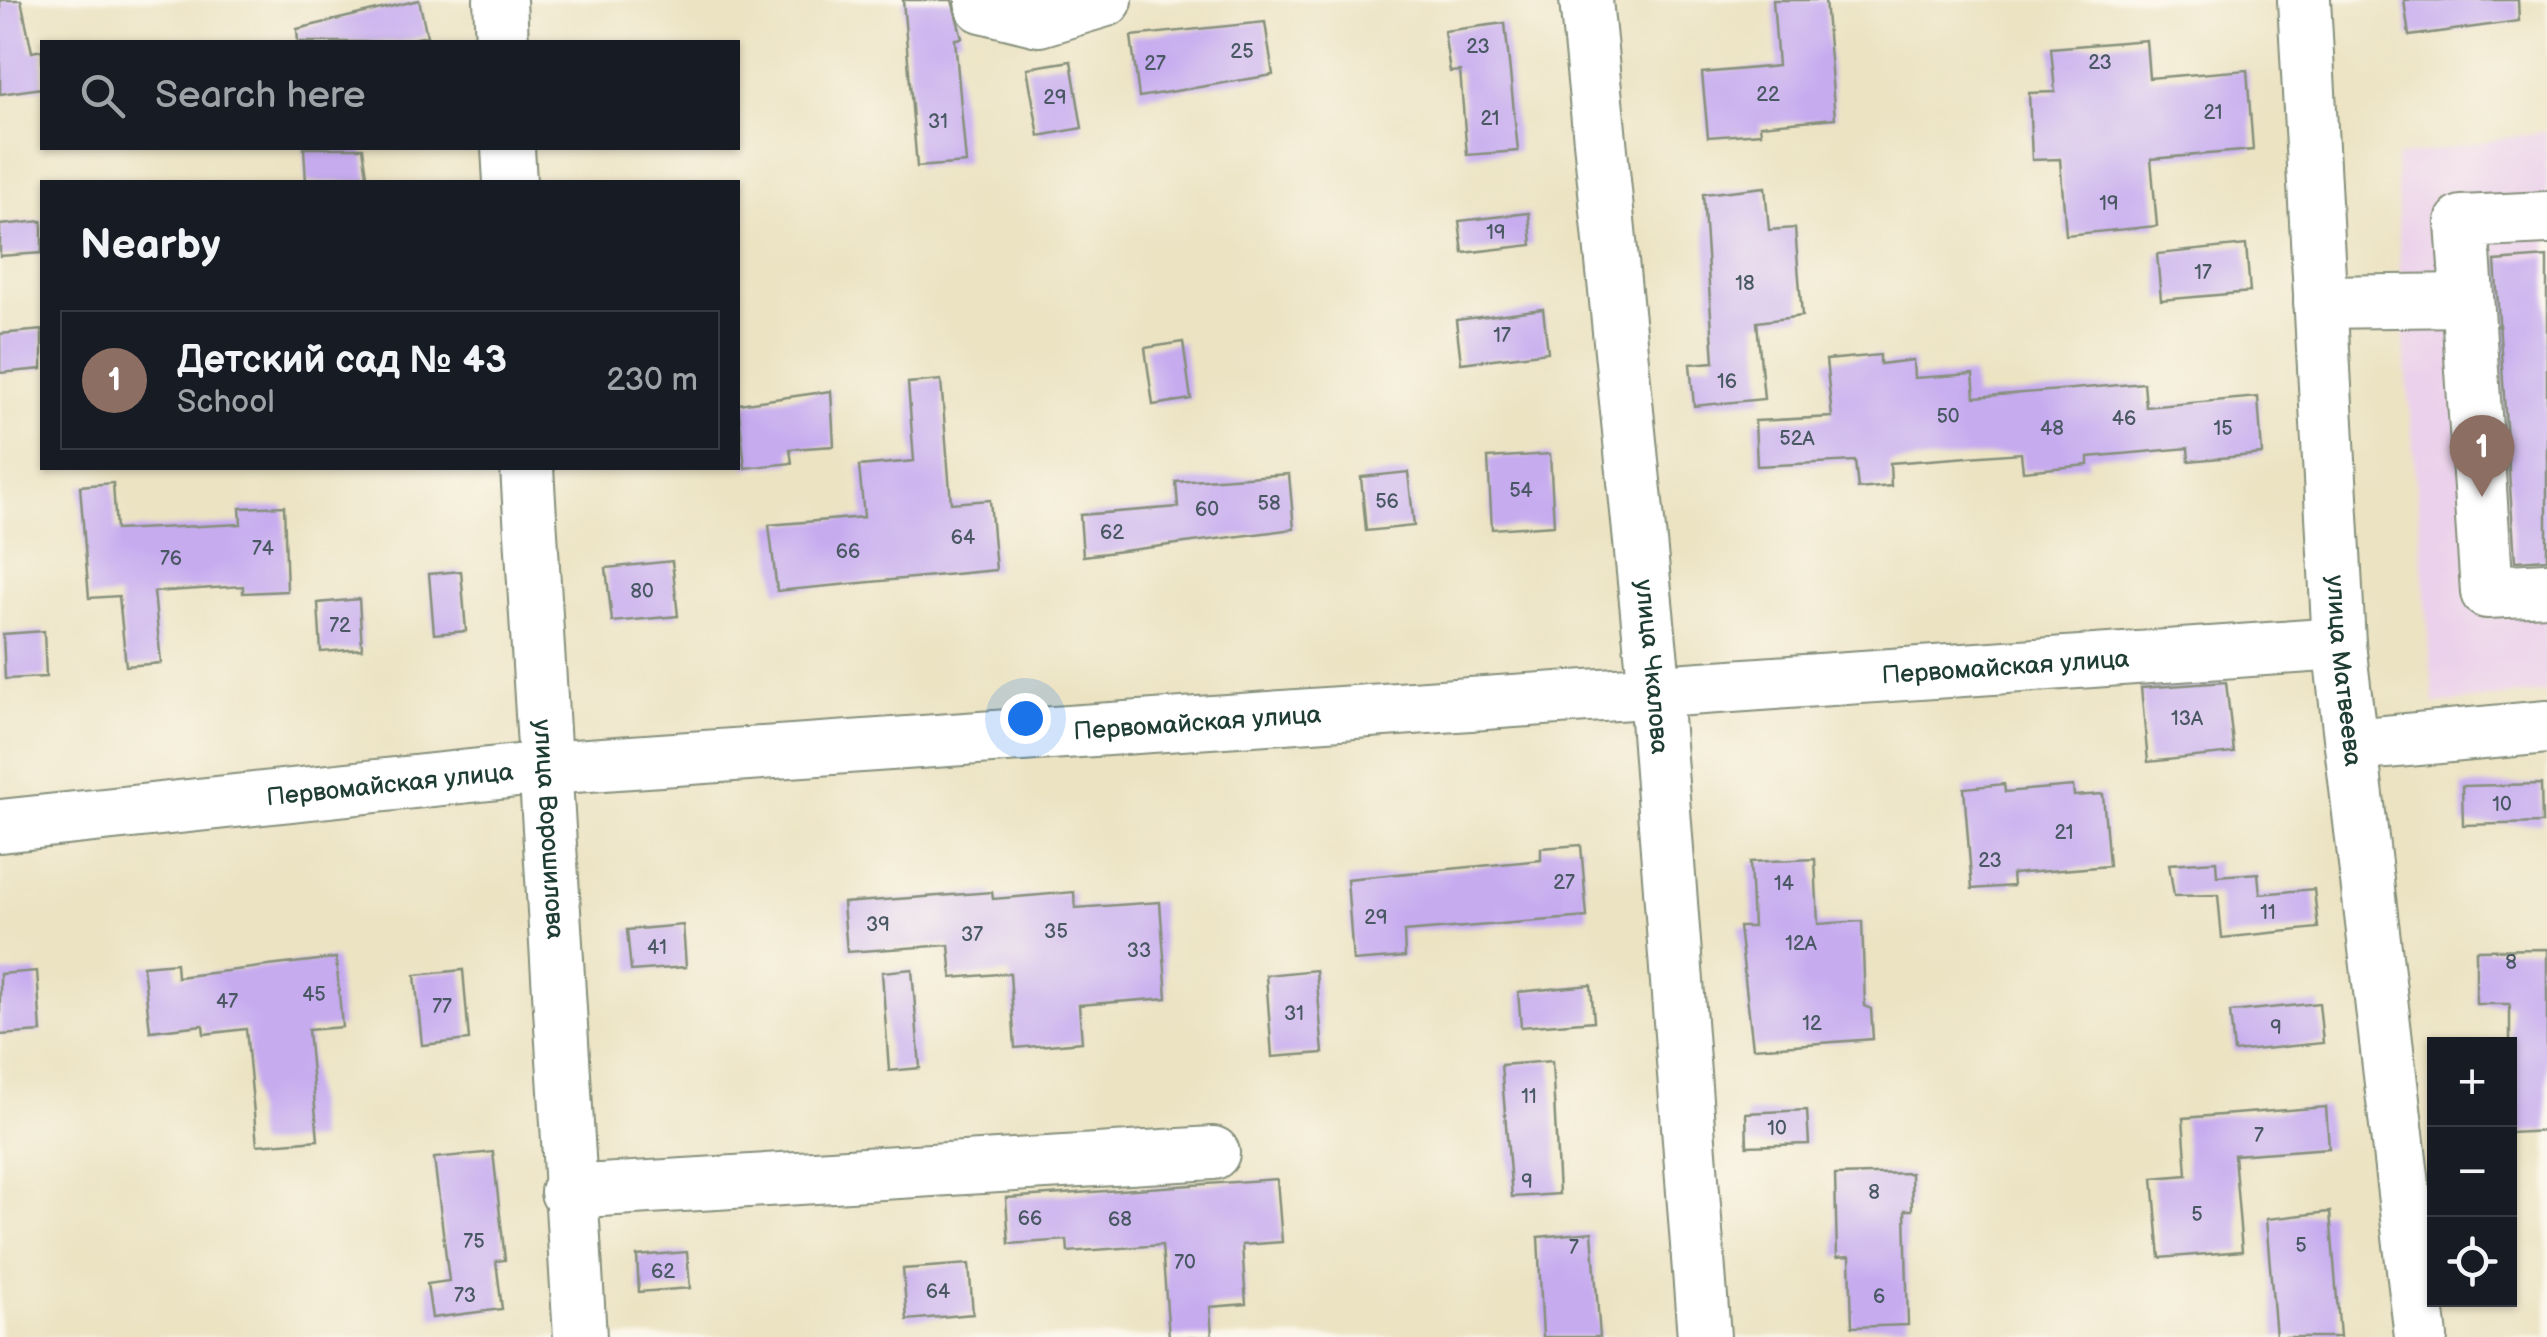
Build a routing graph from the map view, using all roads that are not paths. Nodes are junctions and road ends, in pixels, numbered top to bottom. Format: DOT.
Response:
graph roads {
  1 [pos="500,0"];
  2 [pos="982,0"];
  3 [pos="1106,0"];
  4 [pos="1586,0"];
  5 [pos="2304,0"];
  6 [pos="502,40"];
  7 [pos="508,150"];
  8 [pos="510,180"];
  9 [pos="2547,218"];
  10 [pos="2467,300"];
  11 [pos="2320,302"];
  12 [pos="527,470"];
  13 [pos="2547,589"];
  14 [pos="2339,644"];
  15 [pos="1655,692"];
  16 [pos="2547,727"];
  17 [pos="2353,745"];
  18 [pos="545,768"];
  19 [pos="0,826"];
  20 [pos="1213,1153"];
  21 [pos="568,1192"];
  22 [pos="580,1337"];
  23 [pos="1704,1337"];
  24 [pos="2421,1337"];
  1 -- 6 [label="street"];
  2 -- 3 [label="street"];
  4 -- 15 [label="street, улица Чкалова"];
  5 -- 11 [label="street, улица Матвеева"];
  7 -- 8 [label="street"];
  9 -- 10 [label="street"];
  10 -- 11 [label="street"];
  10 -- 13 [label="street"];
  11 -- 14 [label="street, улица Матвеева"];
  12 -- 18 [label="street, улица Ворошилова"];
  14 -- 15 [label="street, Первомайская улица"];
  14 -- 17 [label="street, улица Матвеева"];
  15 -- 18 [label="street, Первомайская улица"];
  15 -- 23 [label="street, улица Чкалова"];
  16 -- 17 [label="street"];
  17 -- 24 [label="street, улица Матвеева"];
  18 -- 19 [label="street, Первомайская улица"];
  18 -- 21 [label="street, улица Ворошилова"];
  20 -- 21 [label="street"];
  21 -- 22 [label="street, улица Ворошилова"];
}
